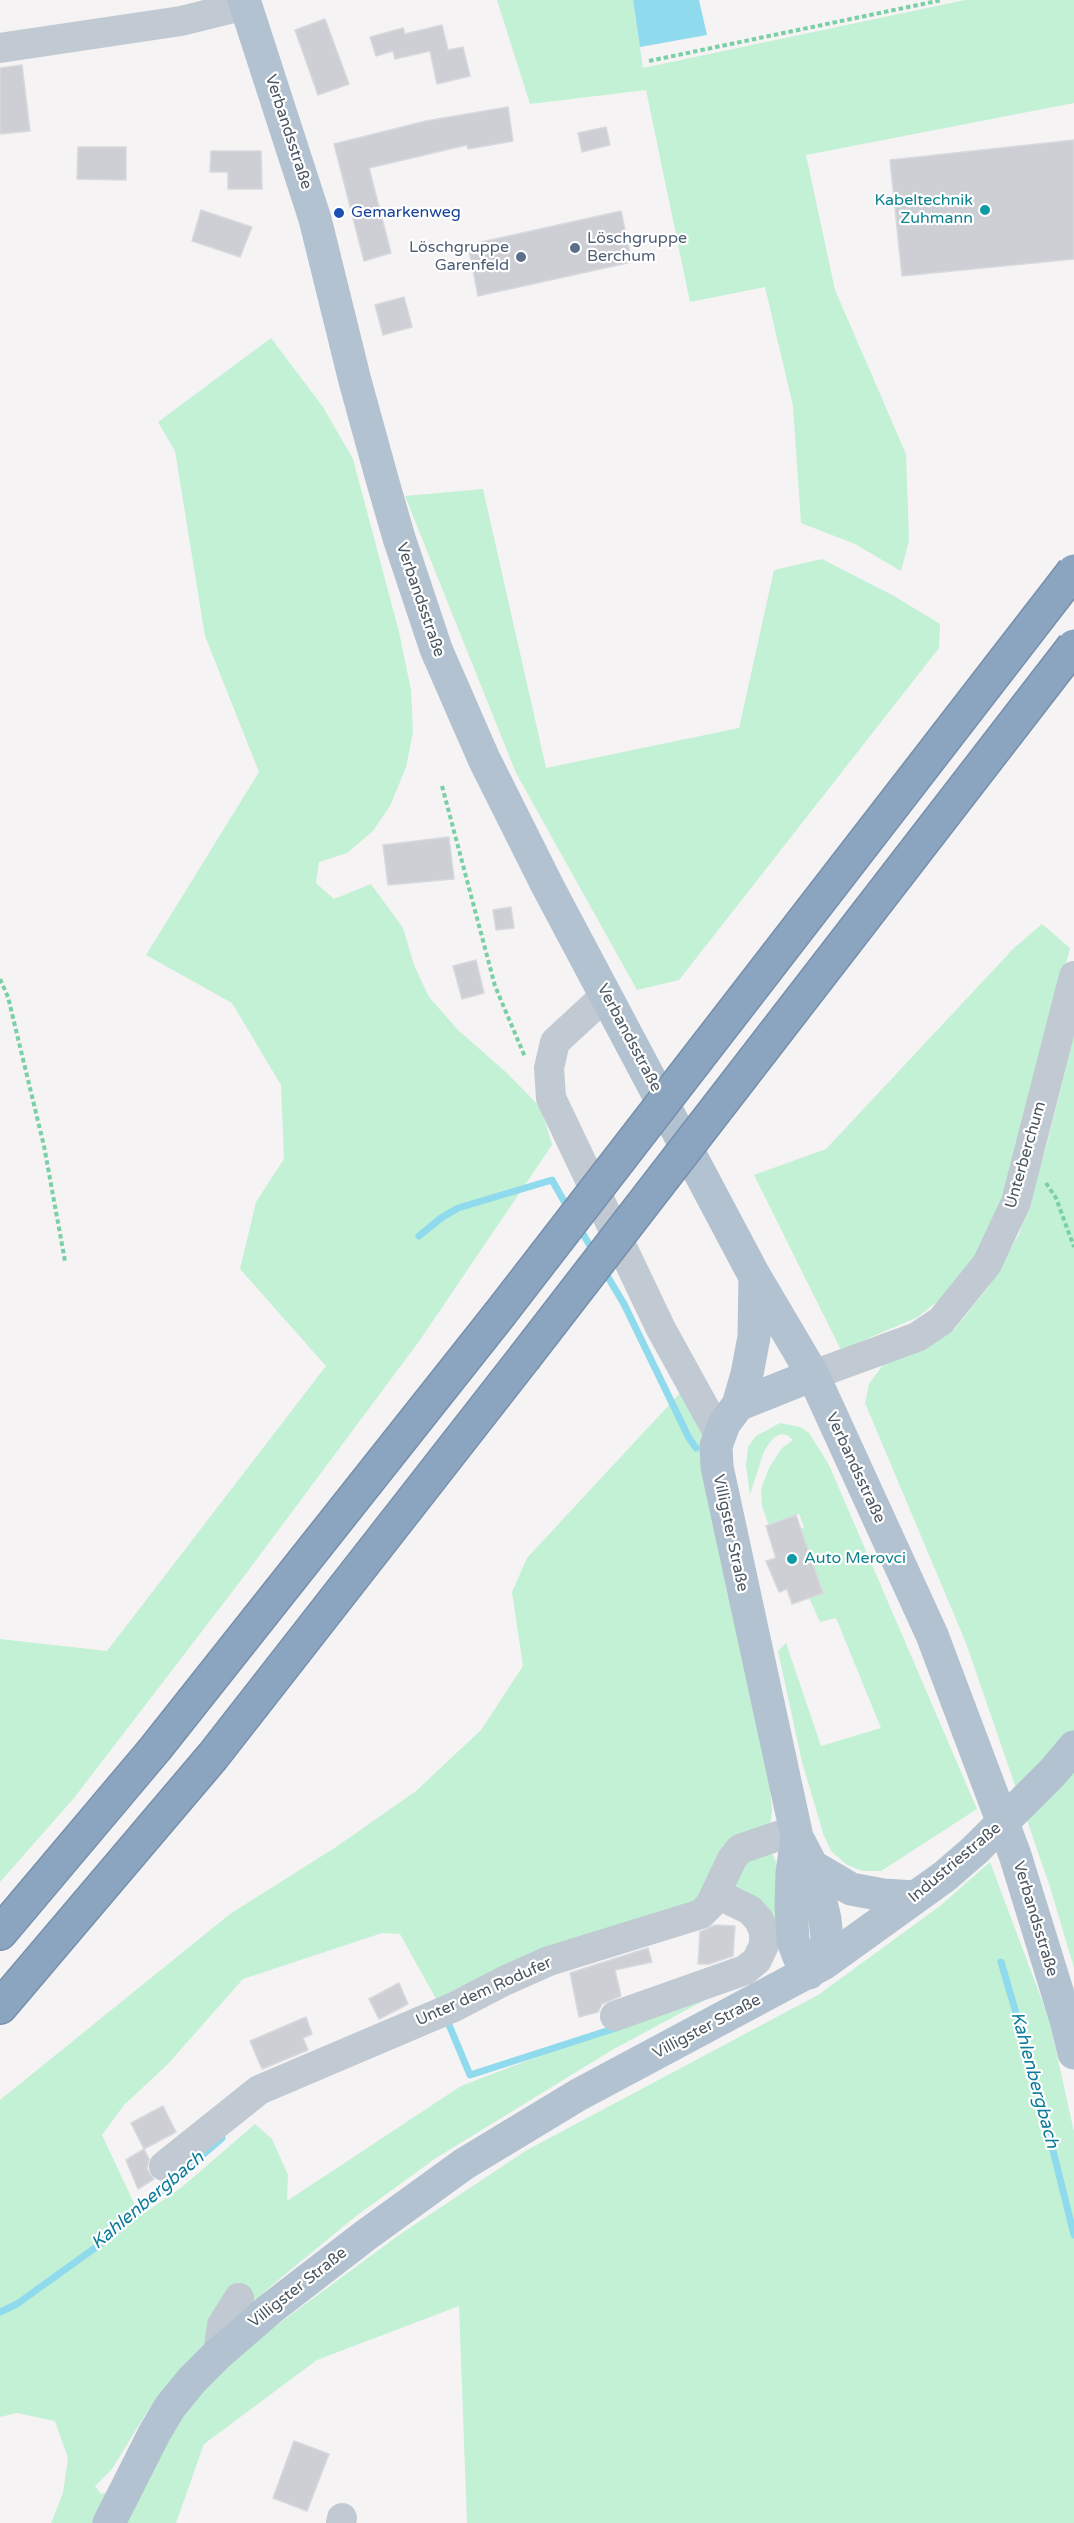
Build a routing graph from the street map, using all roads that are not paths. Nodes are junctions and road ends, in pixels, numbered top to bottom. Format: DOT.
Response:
graph roads {
  1 [pos="245,2"];
  2 [pos="0,48"];
  3 [pos="1074,571"];
  4 [pos="1074,646"];
  5 [pos="1074,976"];
  6 [pos="606,995"];
  7 [pos="754,1275"];
  8 [pos="813,1375"];
  9 [pos="738,1405"];
  10 [pos="720,1436"];
  11 [pos="1074,1747"];
  12 [pos="796,1833"];
  13 [pos="812,1866"];
  14 [pos="717,1894"];
  15 [pos="916,1897"];
  16 [pos="0,1933"];
  17 [pos="816,1969"];
  18 [pos="0,2007"];
  19 [pos="615,2016"];
  20 [pos="1074,2052"];
  21 [pos="164,2166"];
  22 [pos="239,2298"];
  23 [pos="218,2354"];
  24 [pos="110,2523"];
  1 -- 2 [label="street"];
  1 -- 6 [label="main road, Verbandsstraße"];
  3 -- 16 [label="highway, bridge"];
  4 -- 18 [label="highway, bridge"];
  5 -- 8 [label="street, Unterberchum"];
  6 -- 7 [label="main road, Verbandsstraße"];
  6 -- 10 [label="street"];
  7 -- 8 [label="main road, Verbandsstraße"];
  7 -- 9 [label="main road, Villigster Straße"];
  8 -- 9 [label="main road"];
  8 -- 20 [label="main road, Verbandsstraße"];
  9 -- 10 [label="main road, Villigster Straße"];
  10 -- 12 [label="main road, Villigster Straße"];
  11 -- 15 [label="main road, Industriestraße, bridge"];
  12 -- 13 [label="main road, Villigster Straße"];
  12 -- 14 [label="street, Unter dem Rodufer"];
  12 -- 17 [label="main road"];
  13 -- 15 [label="main road"];
  13 -- 17 [label="main road, Villigster Straße"];
  14 -- 19 [label="street"];
  14 -- 21 [label="street, Unter dem Rodufer"];
  15 -- 17 [label="main road, Industriestraße"];
  17 -- 23 [label="main road, Villigster Straße"];
  22 -- 23 [label="street"];
  23 -- 24 [label="main road, Villigster Straße"];
}
